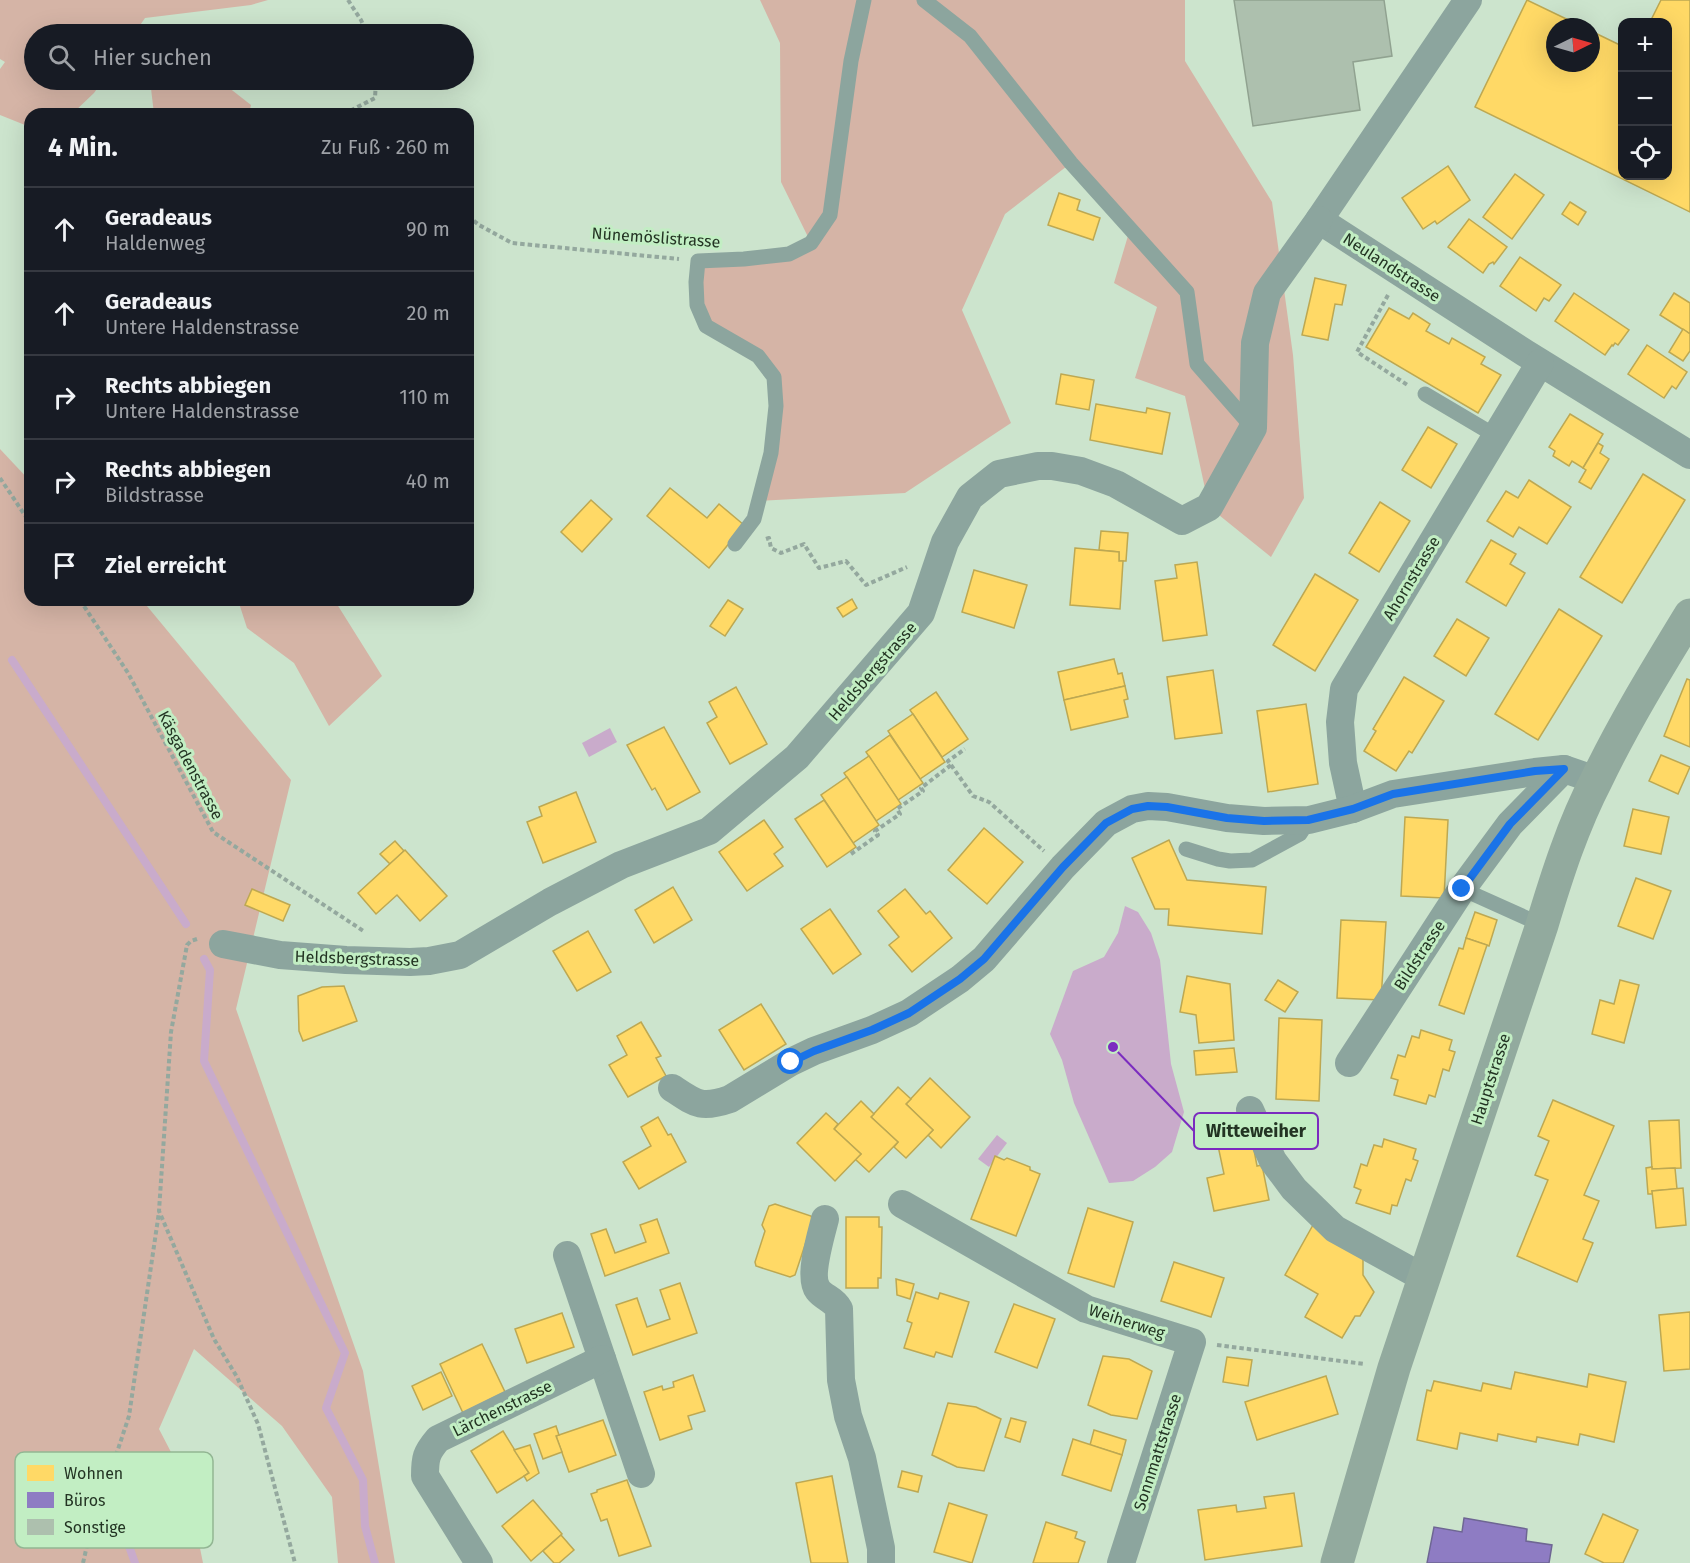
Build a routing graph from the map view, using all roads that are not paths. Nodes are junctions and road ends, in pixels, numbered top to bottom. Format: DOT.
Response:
graph roads {
  1 [pos="864,0"];
  2 [pos="924,0"];
  3 [pos="1468,0"];
  4 [pos="1319,220"];
  5 [pos="1540,363"];
  6 [pos="1425,394"];
  7 [pos="1253,428"];
  8 [pos="1496,436"];
  9 [pos="1690,455"];
  10 [pos="735,544"];
  11 [pos="1690,615"];
  12 [pos="1564,769"];
  13 [pos="1596,780"];
  14 [pos="1353,809"];
  15 [pos="1308,820"];
  16 [pos="1186,849"];
  17 [pos="1462,889"];
  18 [pos="1542,925"];
  19 [pos="223,944"];
  20 [pos="1349,1063"];
  21 [pos="672,1088"];
  22 [pos="1250,1110"];
  23 [pos="902,1204"];
  24 [pos="825,1219"];
  25 [pos="567,1255"];
  26 [pos="1424,1278"];
  27 [pos="1192,1342"];
  28 [pos="602,1359"];
  29 [pos="641,1474"];
  30 [pos="479,1563"];
  31 [pos="881,1563"];
  32 [pos="1121,1563"];
  33 [pos="1337,1563"];
  1 -- 10 [label="lane, Nünemöslistrasse"];
  2 -- 7 [label="lane"];
  3 -- 4 [label="street"];
  4 -- 5 [label="street, Neulandstrasse"];
  4 -- 7 [label="street, Heldsbergstrasse"];
  5 -- 8 [label="street, Ahornstrasse"];
  5 -- 9 [label="street, Neulandstrasse"];
  6 -- 8 [label="lane"];
  7 -- 19 [label="street, Heldsbergstrasse"];
  8 -- 14 [label="street, Ahornstrasse"];
  11 -- 13 [label="main road, Hauptstrasse"];
  12 -- 13 [label="street"];
  12 -- 14 [label="street"];
  12 -- 17 [label="street, Bildstrasse"];
  13 -- 18 [label="main road, Hauptstrasse"];
  14 -- 15 [label="street"];
  15 -- 16 [label="lane"];
  15 -- 21 [label="street"];
  17 -- 18 [label="lane"];
  17 -- 20 [label="street, Bildstrasse"];
  18 -- 26 [label="main road, Hauptstrasse"];
  22 -- 26 [label="street"];
  23 -- 27 [label="street, Weiherweg"];
  24 -- 31 [label="street"];
  25 -- 28 [label="street"];
  26 -- 33 [label="main road, Hauptstrasse"];
  27 -- 32 [label="street, Sonnmattstrasse"];
  28 -- 29 [label="street"];
  28 -- 30 [label="street, Lärchenstrasse"];
}
